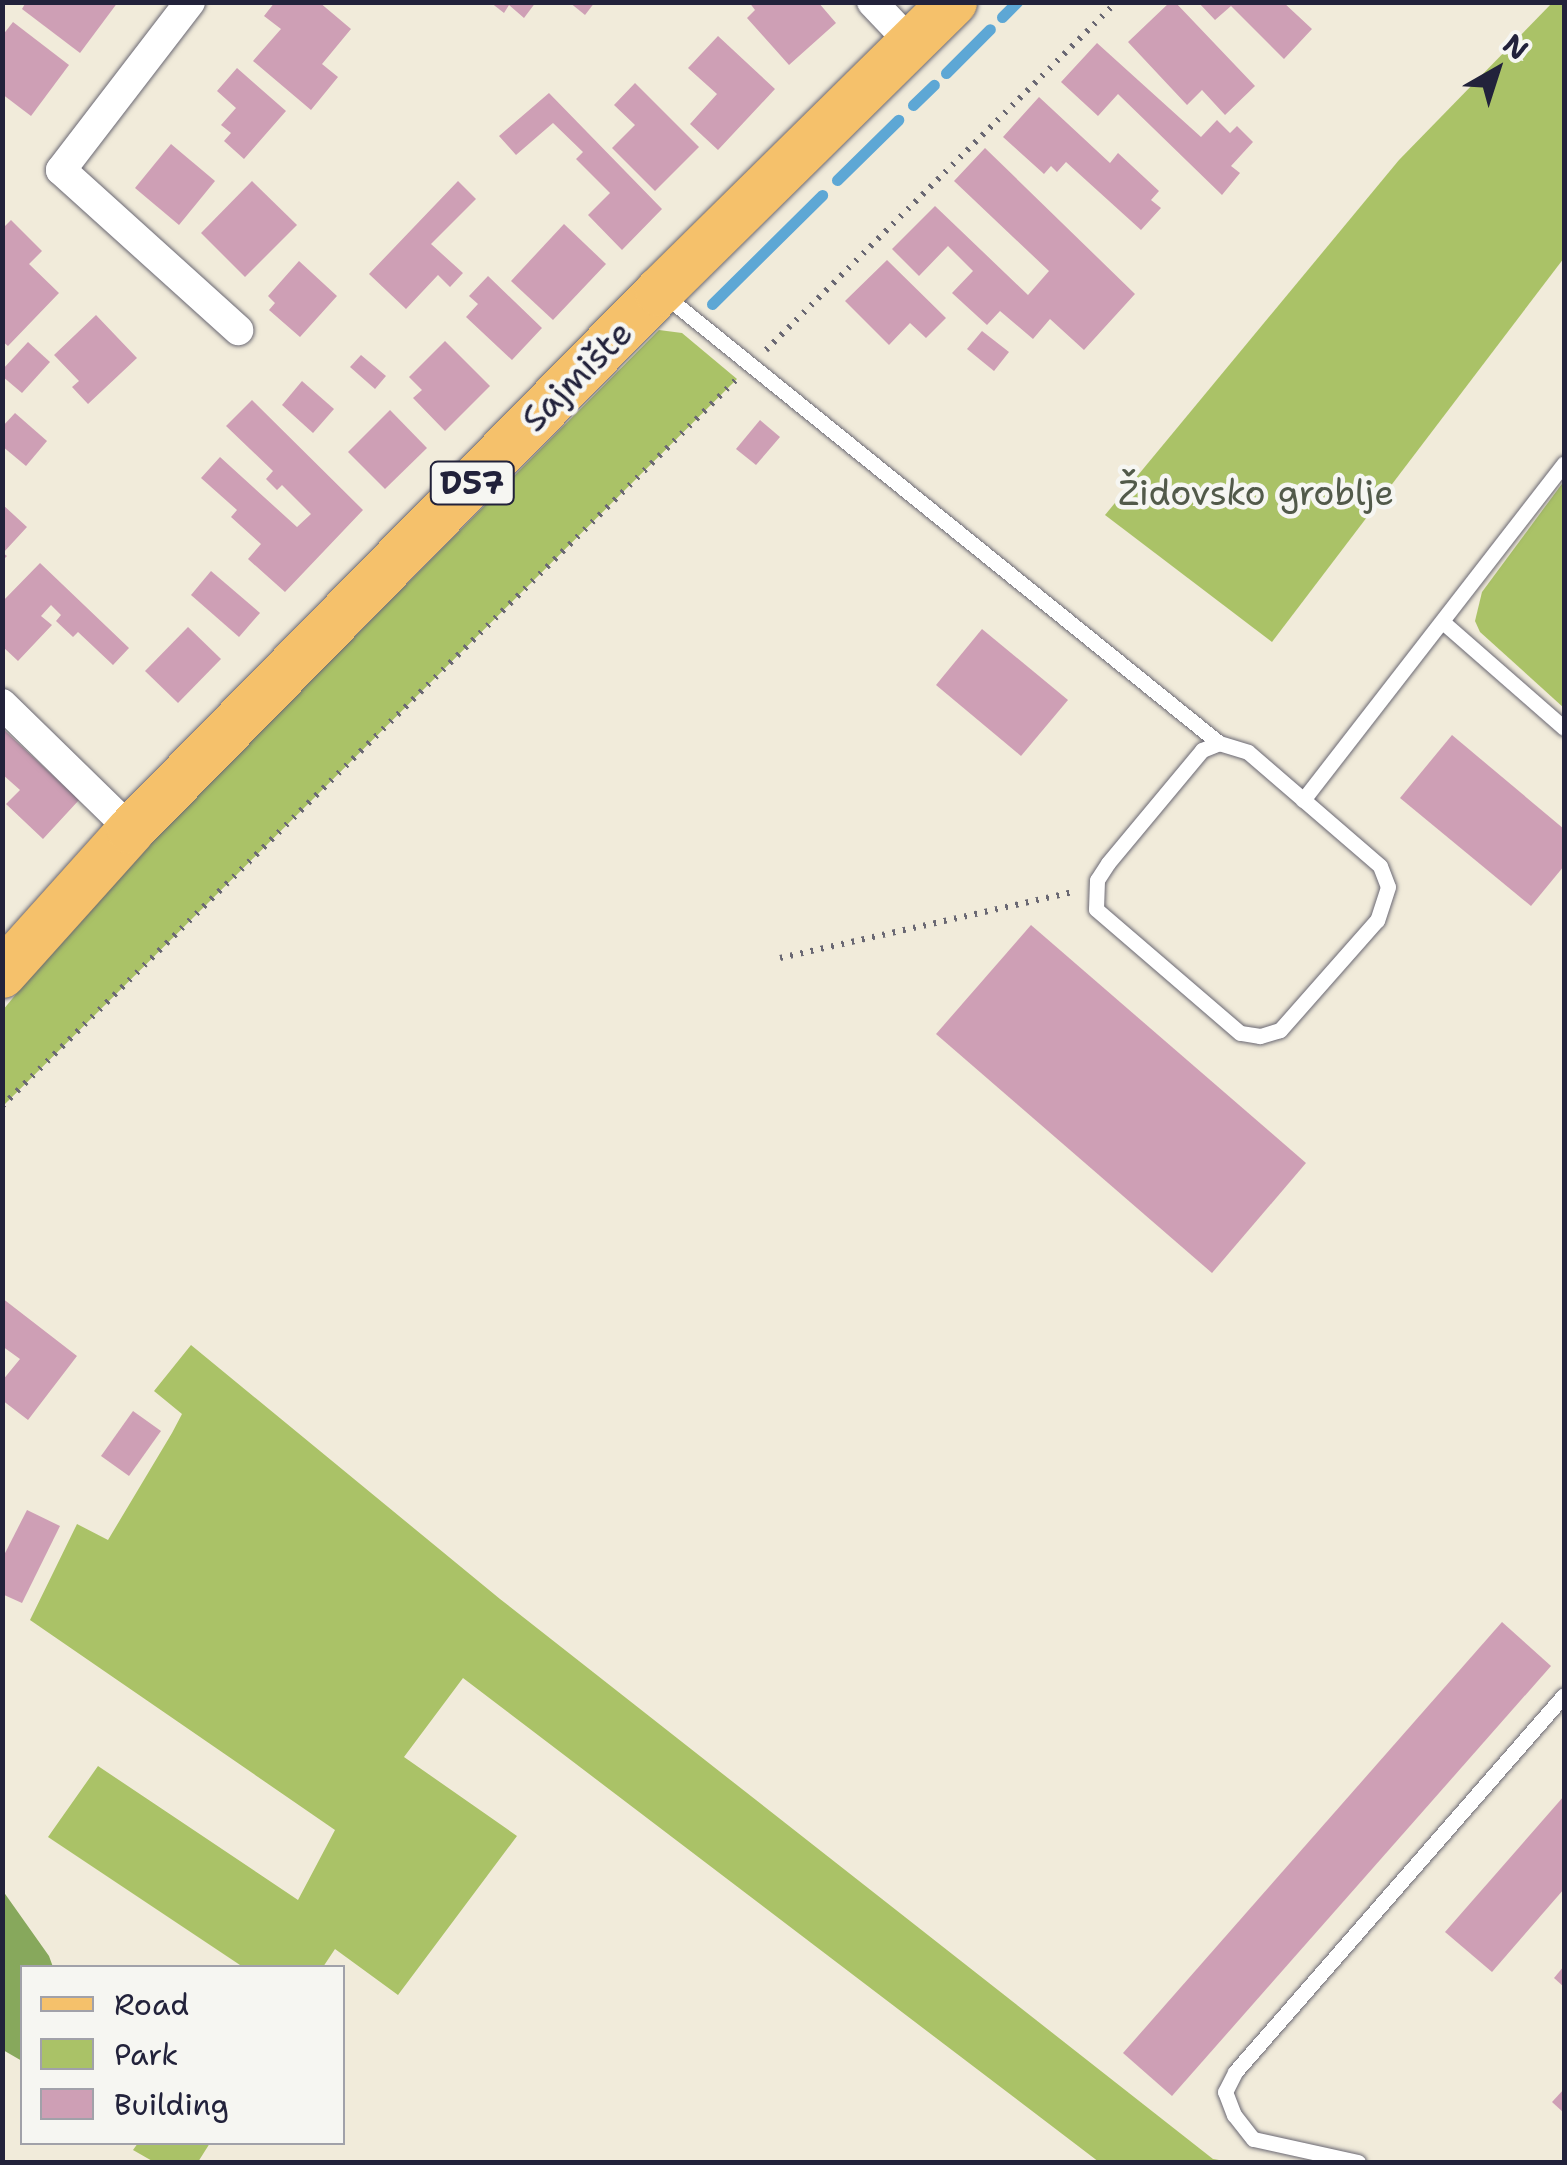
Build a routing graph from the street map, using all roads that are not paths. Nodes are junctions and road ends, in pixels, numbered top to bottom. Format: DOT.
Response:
graph roads {
  1 [pos="190,2"];
  2 [pos="872,2"];
  3 [pos="953,2"];
  4 [pos="911,44"];
  5 [pos="660,292"];
  6 [pos="238,330"];
  7 [pos="1564,463"];
  8 [pos="1444,623"];
  9 [pos="2,704"];
  10 [pos="1564,728"];
  11 [pos="1219,743"];
  12 [pos="1303,800"];
  13 [pos="131,830"];
  14 [pos="2,974"];
  15 [pos="1564,1694"];
  16 [pos="1358,2162"];
  1 -- 6 [label="street"];
  2 -- 4 [label="street"];
  3 -- 4 [label="main road, Sajmište / D57"];
  4 -- 5 [label="main road, Sajmište / D57"];
  5 -- 11 [label="lane"];
  5 -- 13 [label="main road, Sajmište / D57"];
  7 -- 8 [label="lane"];
  8 -- 10 [label="lane"];
  8 -- 12 [label="lane"];
  9 -- 13 [label="street"];
  11 -- 12 [label="lane"];
  11 -- 12 [label="lane"];
  13 -- 14 [label="main road, Sajmište / D57"];
  15 -- 16 [label="lane"];
}
